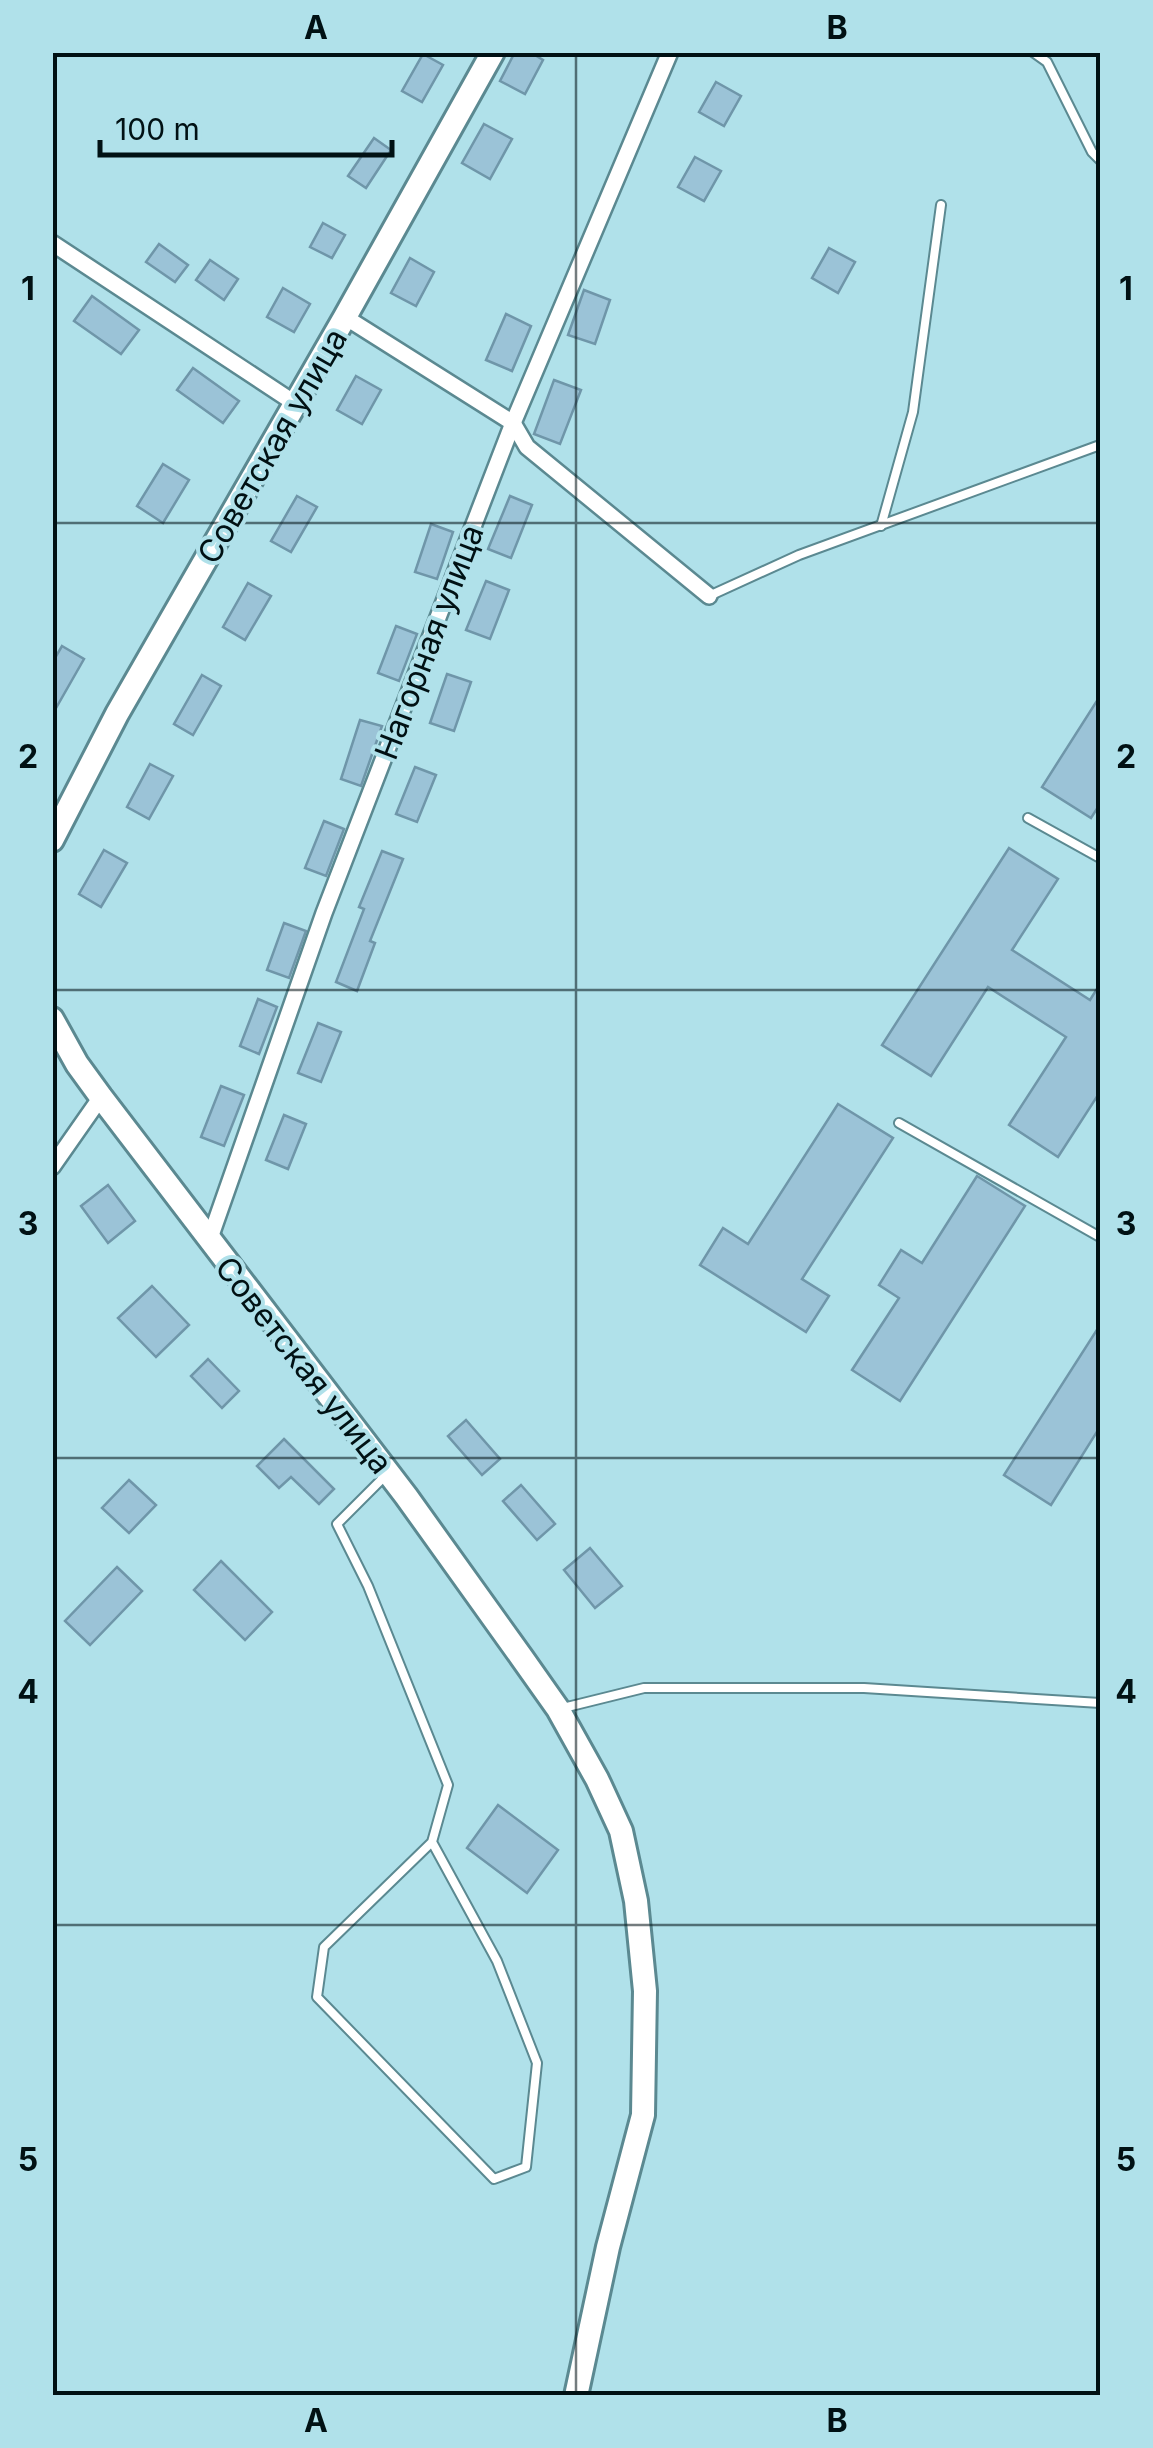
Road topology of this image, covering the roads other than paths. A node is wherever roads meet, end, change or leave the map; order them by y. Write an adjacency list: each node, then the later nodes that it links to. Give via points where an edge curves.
1 (493, 52): 7 (street, Советская улица)
2 (670, 52): 9 (street, Нагорная улица)
3 (1033, 52): 4 (lane, via 1047,62)
4 (1100, 160)
5 (941, 205): 11 (lane, via 913,412)
6 (52, 243): 8 (street)
7 (346, 317): 8 (street, Советская улица); 9 (street)
8 (296, 404): 14 (street, Советская улица)
9 (513, 423): 12 (street, via 528,448); 21 (street, Нагорная улица, via 324,913)
10 (1100, 446): 11 (lane)
11 (880, 526): 12 (lane)
12 (708, 596)
13 (1028, 818): 15 (lane)
14 (52, 840)
15 (1100, 858)
16 (52, 1019): 17 (street, Советская улица)
17 (101, 1097): 19 (street); 21 (street, Советская улица)
18 (899, 1122): 20 (lane)
19 (52, 1166)
20 (1100, 1237)
21 (208, 1241): 22 (street, Советская улица)
22 (388, 1472): 24 (street, Советская улица); 25 (lane, via 337,1524 448,1785)
23 (1100, 1703): 24 (lane, via 864,1688 644,1688)
24 (558, 1709): 26 (street, Советская улица, via 620,1831 636,1901 645,1991 644,2115)
25 (432, 1842): 25 (lane, via 324,1947 317,1997 494,2179 526,2166 538,2063 497,1961)
26 (576, 2396)

